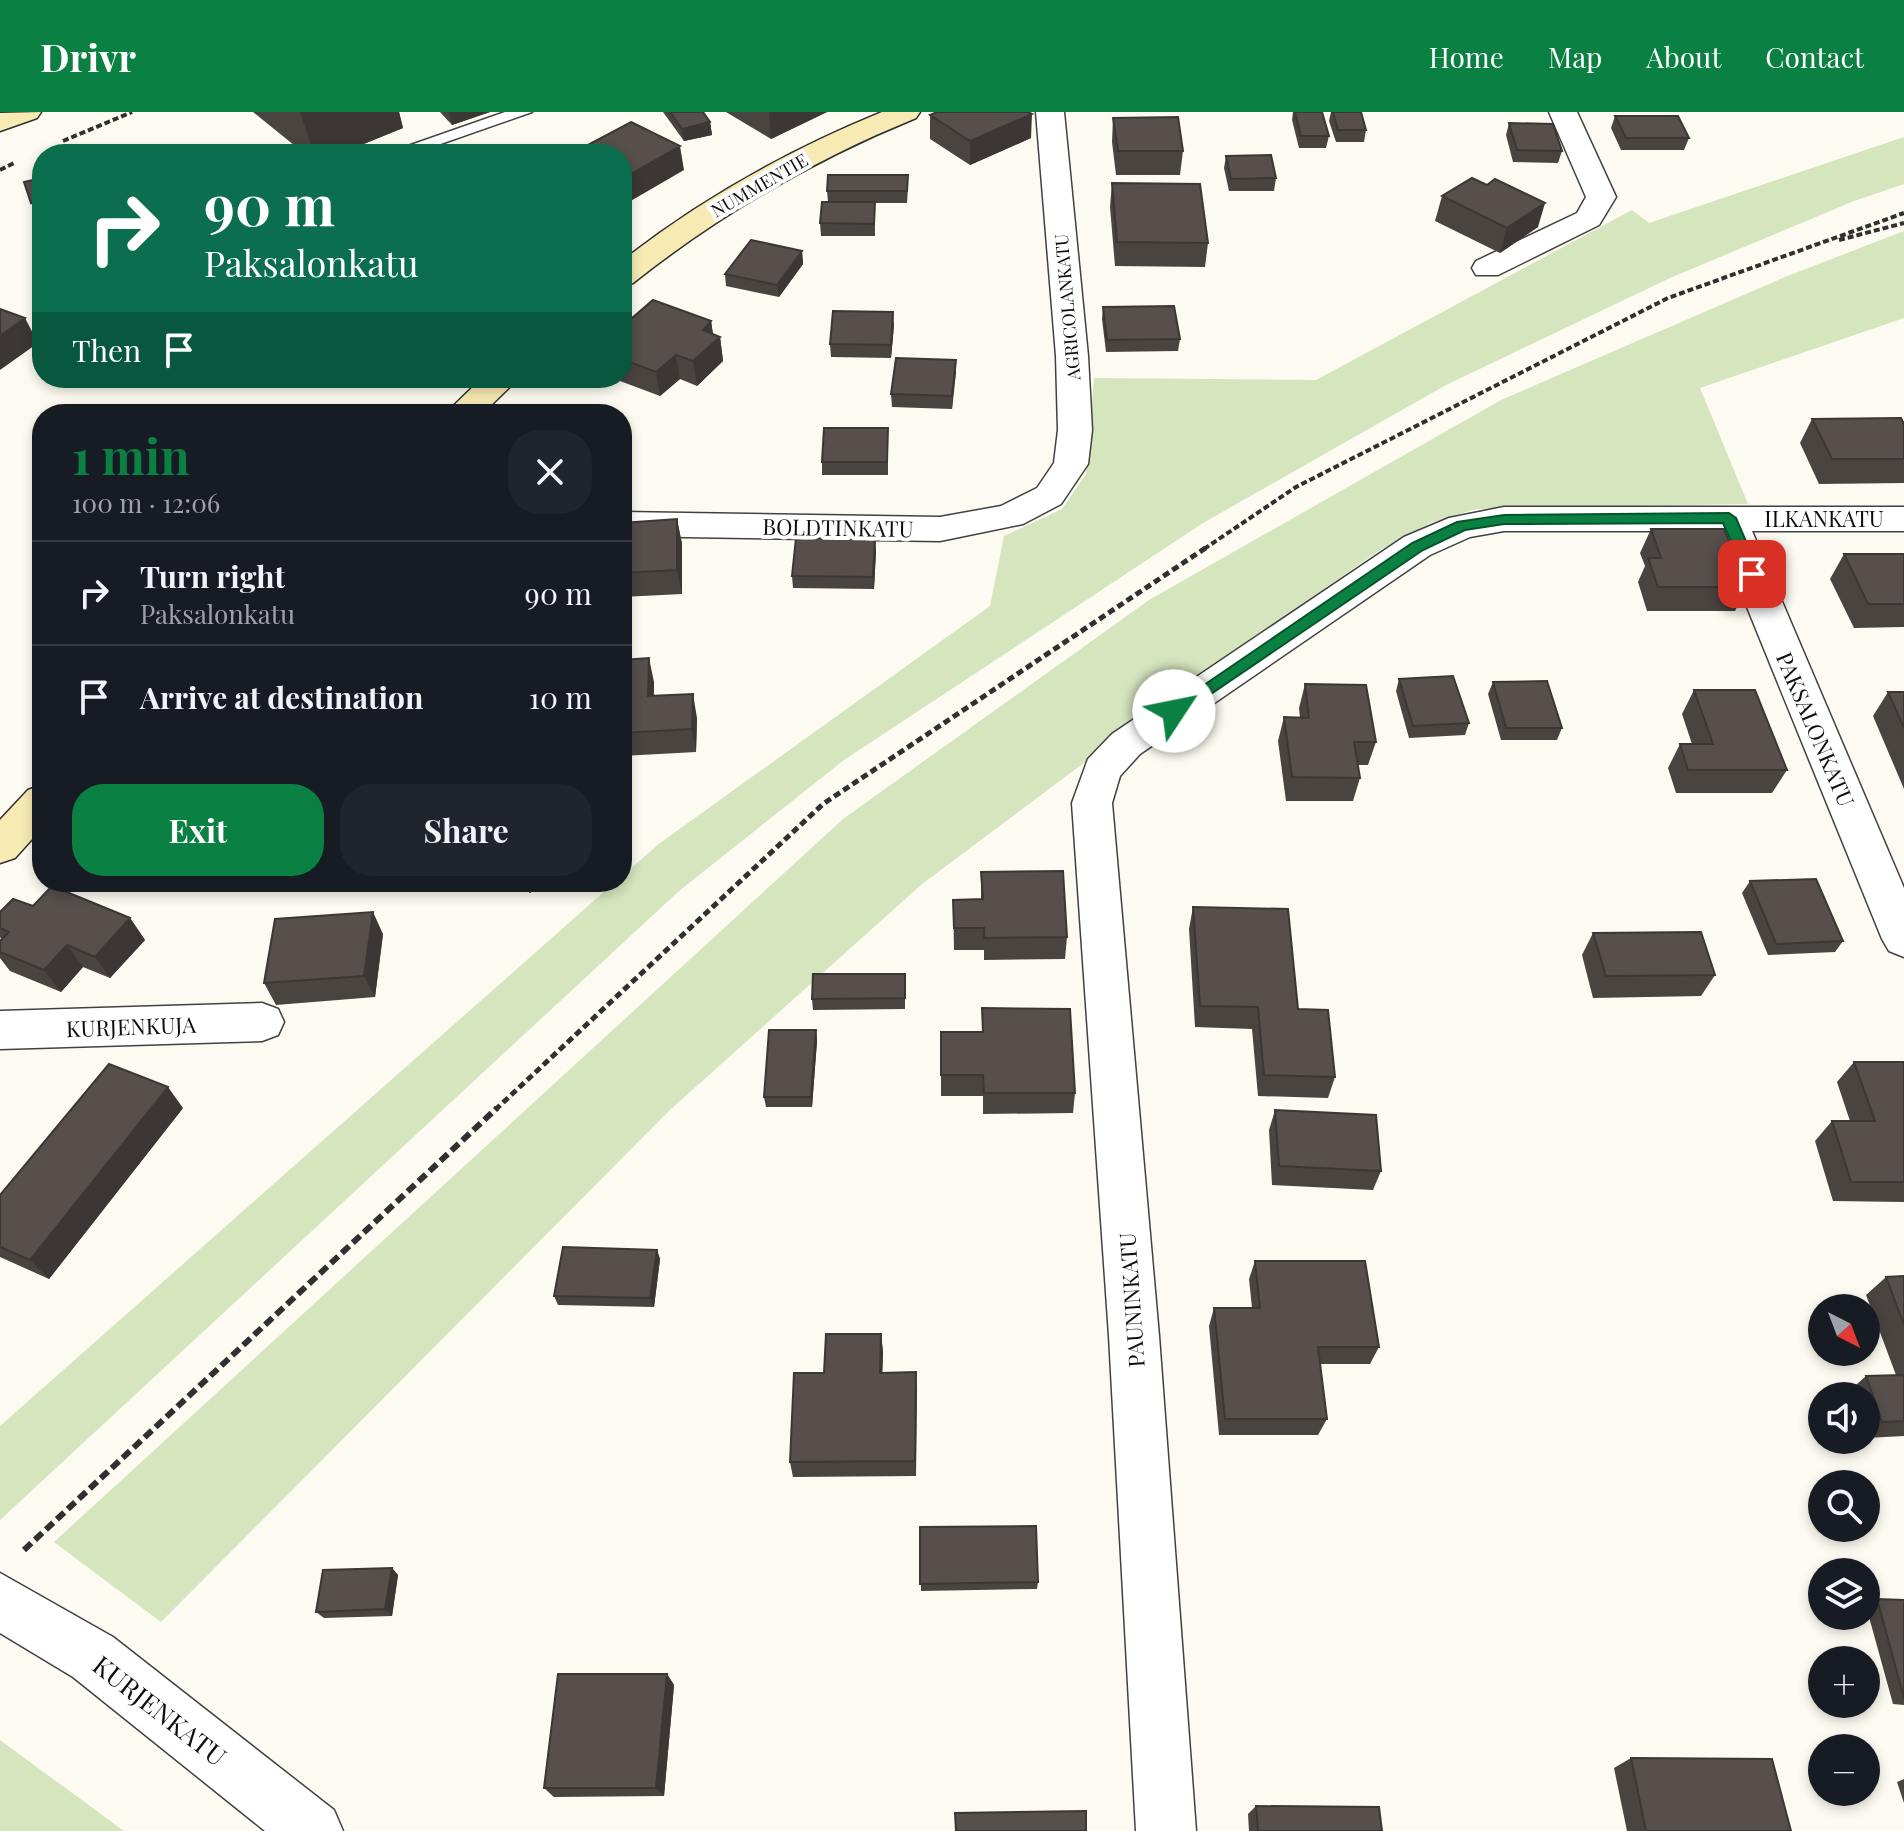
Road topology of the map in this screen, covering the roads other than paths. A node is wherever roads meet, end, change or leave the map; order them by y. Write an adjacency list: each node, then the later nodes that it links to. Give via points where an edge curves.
1 (27, 112): 6 (street)
2 (523, 112): 7 (lane)
3 (906, 112): 9 (street, NUMMENTIE, via 739,192)
4 (1050, 112): 12 (street, AGRICOLANKATU, via 1075,430 1071,464)
5 (1563, 112): 8 (street, via 1601,197 1598,208 1588,219)
6 (0, 123)
7 (425, 144)
8 (1487, 268)
9 (632, 269)
10 (491, 388): 11 (street)
11 (473, 404)
12 (1049, 496): 15 (street, BOLDTINKATU, via 1010,516 940,529)
13 (1729, 518): 14 (street, ILKANKATU); 16 (street, ILKANKATU, via 1504,519 1462,526 1417,546 1138,735); 19 (street, PAKSALONKATU)
14 (1904, 519)
15 (632, 524)
16 (1102, 770): 24 (street, PAUNINKATU, via 1092,803)
17 (32, 812): 18 (street)
18 (0, 847)
19 (1904, 939)
20 (262, 1022): 21 (street, KURJENKUJA)
21 (0, 1030)
22 (0, 1601): 23 (street, KURJENKATU, via 93,1657)
23 (313, 1831)
24 (1166, 1831)

